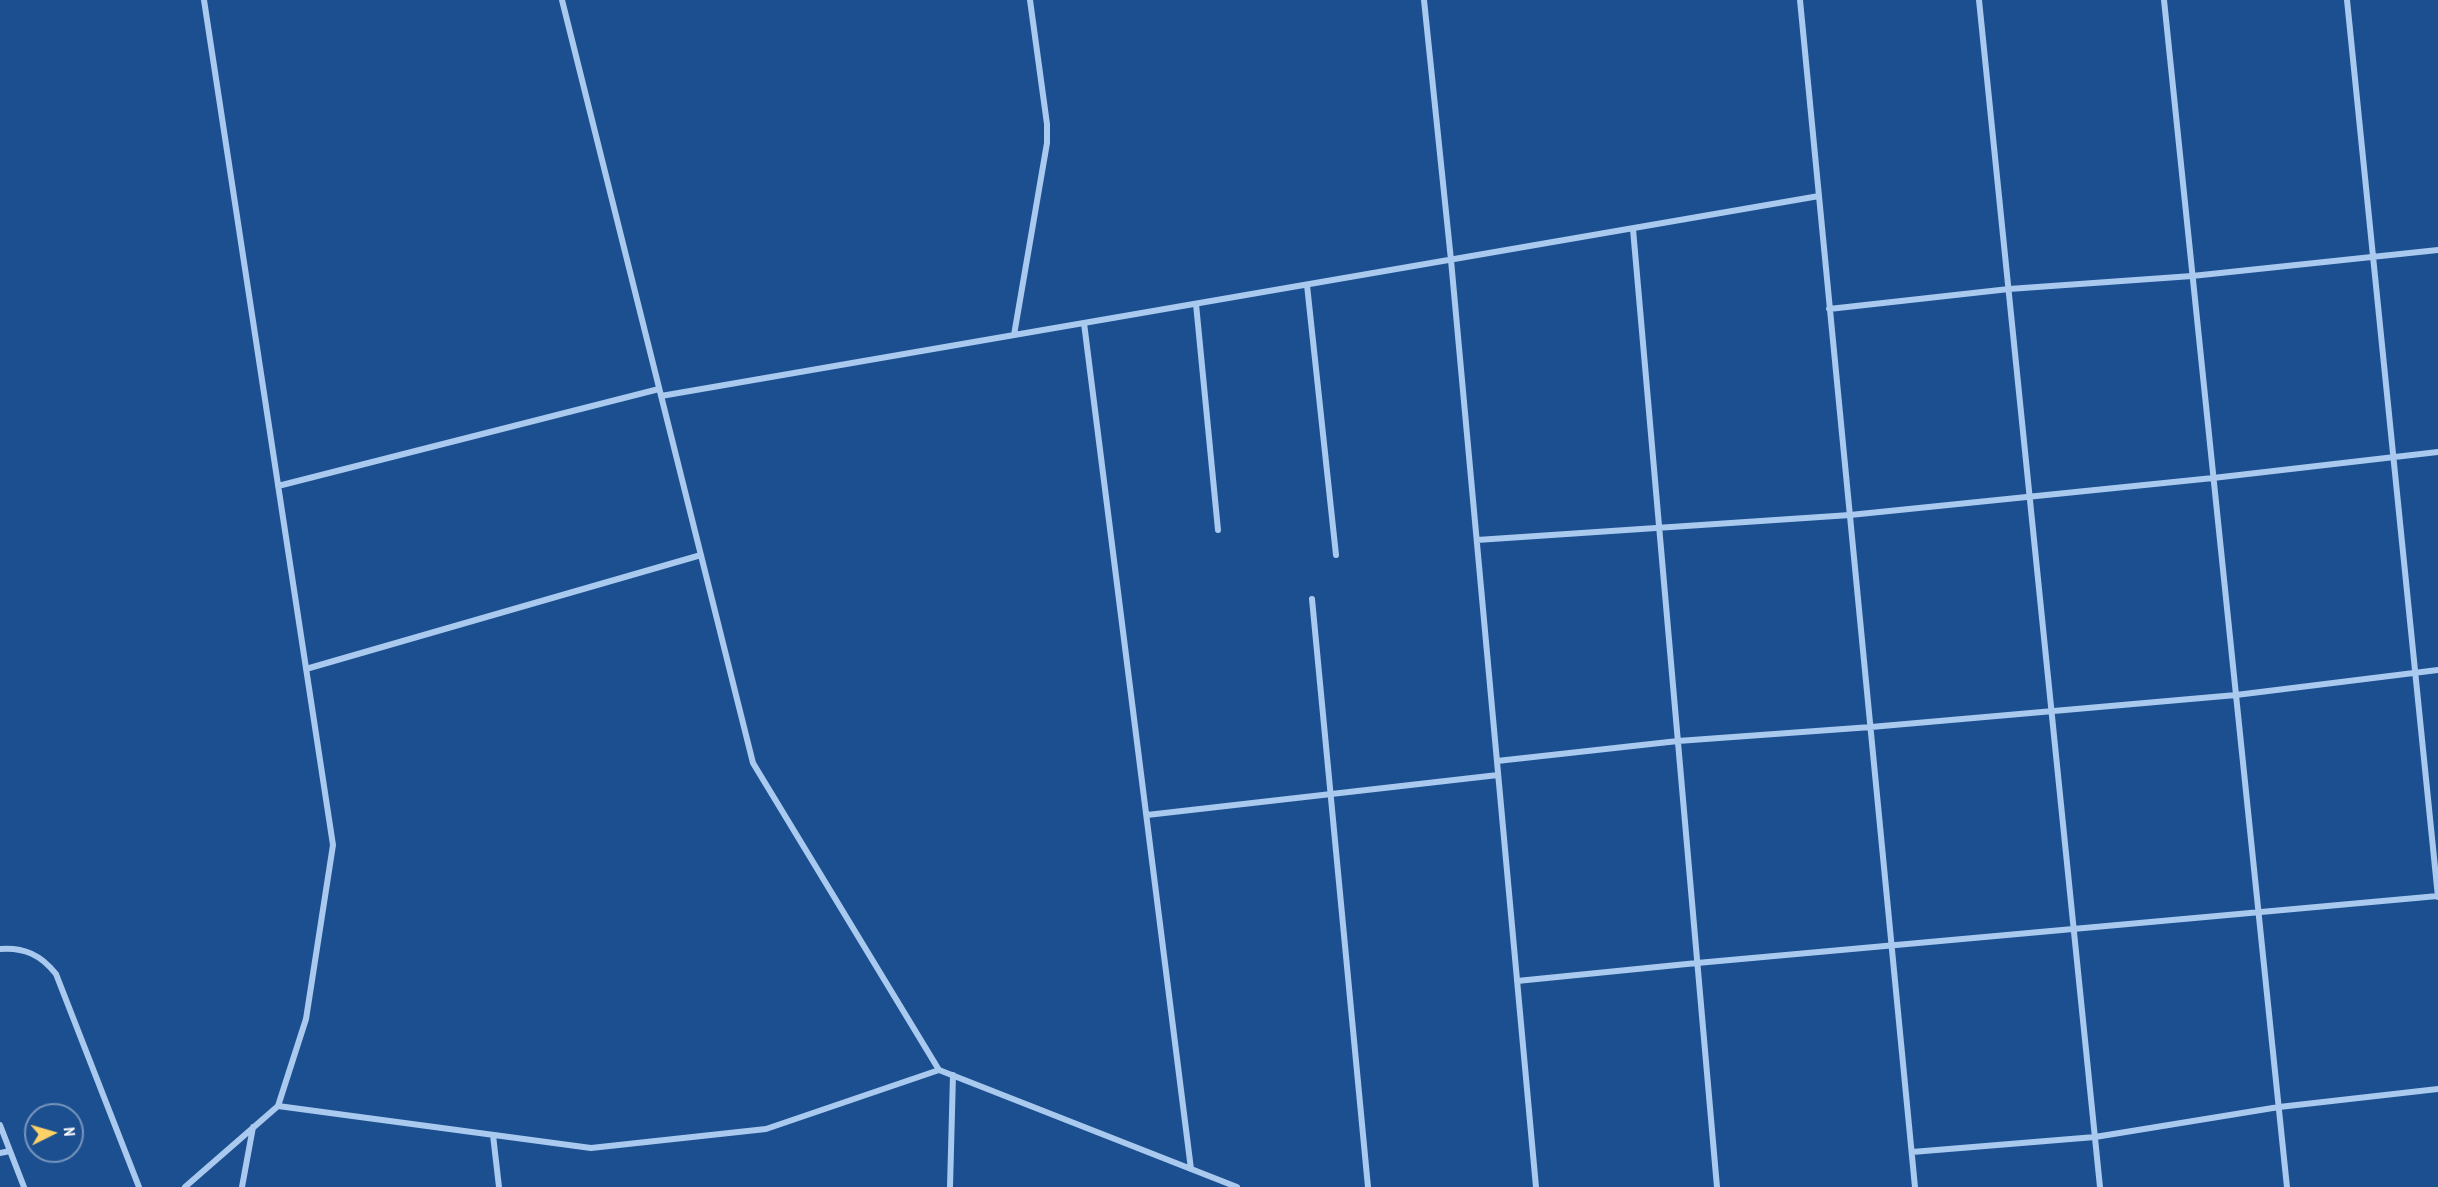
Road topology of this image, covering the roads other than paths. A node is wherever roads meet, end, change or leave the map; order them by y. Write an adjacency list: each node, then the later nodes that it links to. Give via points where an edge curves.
1 (204, 0): 26 (street)
2 (562, 0): 21 (street)
3 (1030, 0): 20 (street, via 1047,142)
4 (1424, 0): 13 (street)
5 (1800, 0): 9 (street)
6 (1979, 0): 16 (street)
7 (2164, 0): 14 (street)
8 (2347, 0): 12 (street)
9 (1819, 196): 10 (street); 18 (street)
10 (1633, 229): 13 (street); 29 (street)
11 (2438, 250): 12 (street)
12 (2374, 258): 14 (street); 24 (street)
13 (1451, 260): 15 (street); 31 (street)
14 (2192, 276): 16 (street); 25 (street)
15 (1307, 285): 17 (street); 33 (street)
16 (2008, 290): 18 (street); 27 (street)
17 (1196, 304): 19 (street); 30 (street)
18 (1829, 309): 28 (street)
19 (1084, 323): 20 (street); 45 (street)
20 (1014, 335): 22 (street)
21 (659, 388): 22 (street); 26 (street)
22 (661, 396): 32 (street)
23 (2438, 452): 24 (street)
24 (2394, 457): 25 (street); 37 (street)
25 (2213, 478): 27 (street); 38 (street)
26 (278, 486): 35 (street)
27 (2029, 497): 28 (street); 39 (street)
28 (1850, 515): 29 (street); 40 (street)
29 (1659, 529): 31 (street); 41 (street)
30 (1218, 530)
31 (1477, 540): 42 (street)
32 (700, 555): 35 (street); 53 (street, via 753,763)
33 (1335, 555)
34 (1312, 599): 44 (street)
35 (306, 669): 56 (street, via 333,845 306,1019)
36 (2438, 670): 37 (street)
37 (2415, 672): 38 (street); 46 (street)
38 (2236, 695): 39 (street); 47 (street)
39 (2051, 712): 40 (street); 48 (street)
40 (1870, 727): 41 (street); 49 (street)
41 (1678, 741): 42 (street); 51 (street)
42 (1497, 761): 43 (street)
43 (1498, 775): 44 (street); 52 (street)
44 (1330, 794): 45 (street); 75 (street)
45 (1147, 815): 65 (street)
46 (2438, 896): 47 (street)
47 (2258, 912): 48 (street); 57 (street)
48 (2073, 928): 49 (street); 61 (street)
49 (1892, 946): 51 (street); 63 (street)
50 (0, 949): 68 (street, via 29,952 45,961 56,974)
51 (1697, 963): 52 (street); 77 (street)
52 (1517, 981): 76 (street)
53 (939, 1070): 54 (street); 60 (street, via 766,1129 591,1148)
54 (953, 1076): 65 (street); 72 (street)
55 (2438, 1089): 57 (street)
56 (278, 1106): 59 (street); 60 (street)
57 (2279, 1107): 61 (street); 80 (street)
58 (0, 1125): 62 (street)
59 (254, 1127): 69 (street); 70 (street)
60 (493, 1135): 71 (street)
61 (2095, 1137): 63 (street); 79 (street)
62 (10, 1151): 64 (street); 67 (street)
63 (1912, 1152): 78 (street)
64 (0, 1153)
65 (1191, 1169): 66 (street)
66 (1215, 1178): 73 (street); 74 (street)
67 (24, 1187)
68 (139, 1187)
69 (185, 1187)
70 (242, 1187)
71 (499, 1187)
72 (950, 1187)
73 (1212, 1187)
74 (1237, 1187)
75 (1368, 1187)
76 (1536, 1187)
77 (1717, 1187)
78 (1915, 1187)
79 (2100, 1187)
80 (2287, 1187)

